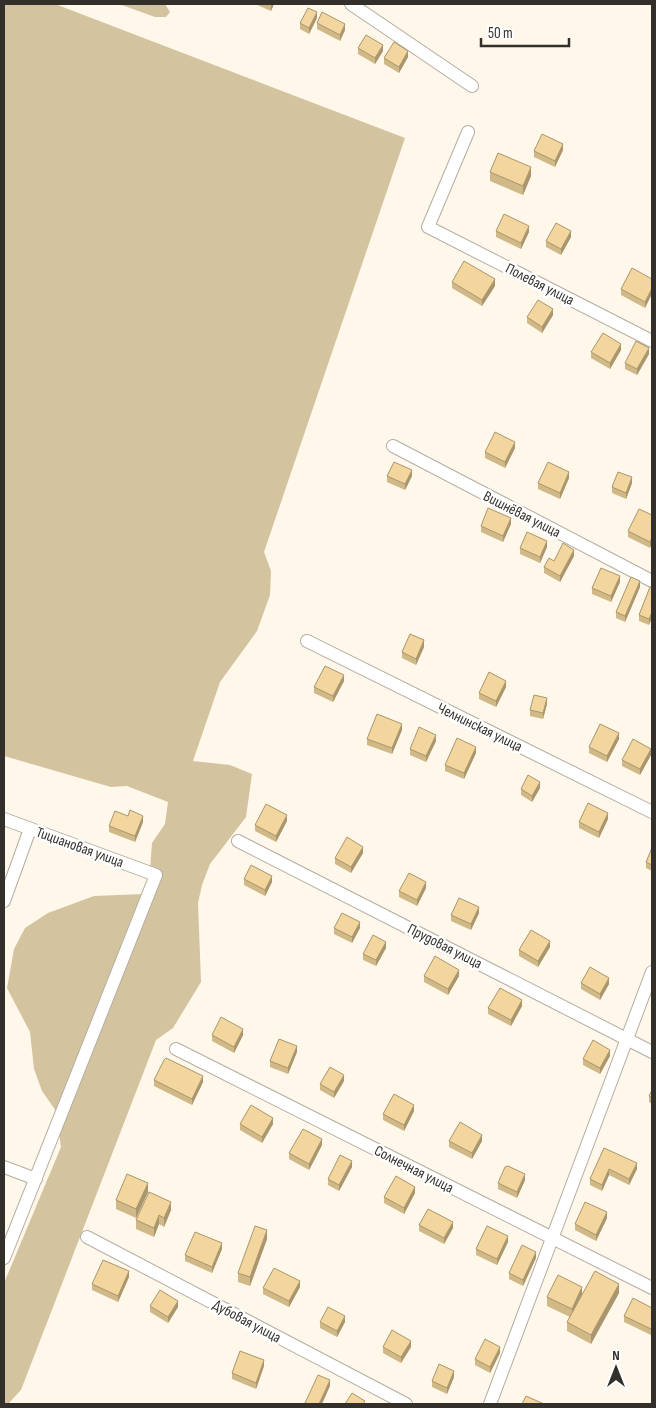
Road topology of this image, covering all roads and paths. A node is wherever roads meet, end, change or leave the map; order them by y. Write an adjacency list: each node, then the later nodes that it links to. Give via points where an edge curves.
1 (351, 4): 2 (street)
2 (472, 86)
3 (468, 132): 4 (street, Полевая улица, via 428,227)
4 (652, 342)
5 (392, 446): 6 (street, Вишнёвая улица)
6 (652, 581)
7 (307, 641): 8 (street, Челнинская улица)
8 (652, 812)
9 (4, 819): 10 (street, Тициановая улица)
10 (30, 829): 12 (street); 18 (street, Тициановая улица, via 156,875)
11 (238, 841): 14 (street, Прудовая улица)
12 (4, 901)
13 (652, 972): 14 (street)
14 (626, 1039): 16 (street, Прудовая улица); 20 (street)
15 (176, 1049): 20 (street, Солнечная улица)
16 (652, 1052)
17 (4, 1167): 18 (street)
18 (36, 1179): 21 (street)
19 (87, 1237): 23 (street, Дубовая улица)
20 (551, 1238): 22 (street, Солнечная улица); 24 (street)
21 (4, 1258)
22 (652, 1288)
23 (406, 1404)
24 (490, 1404)

